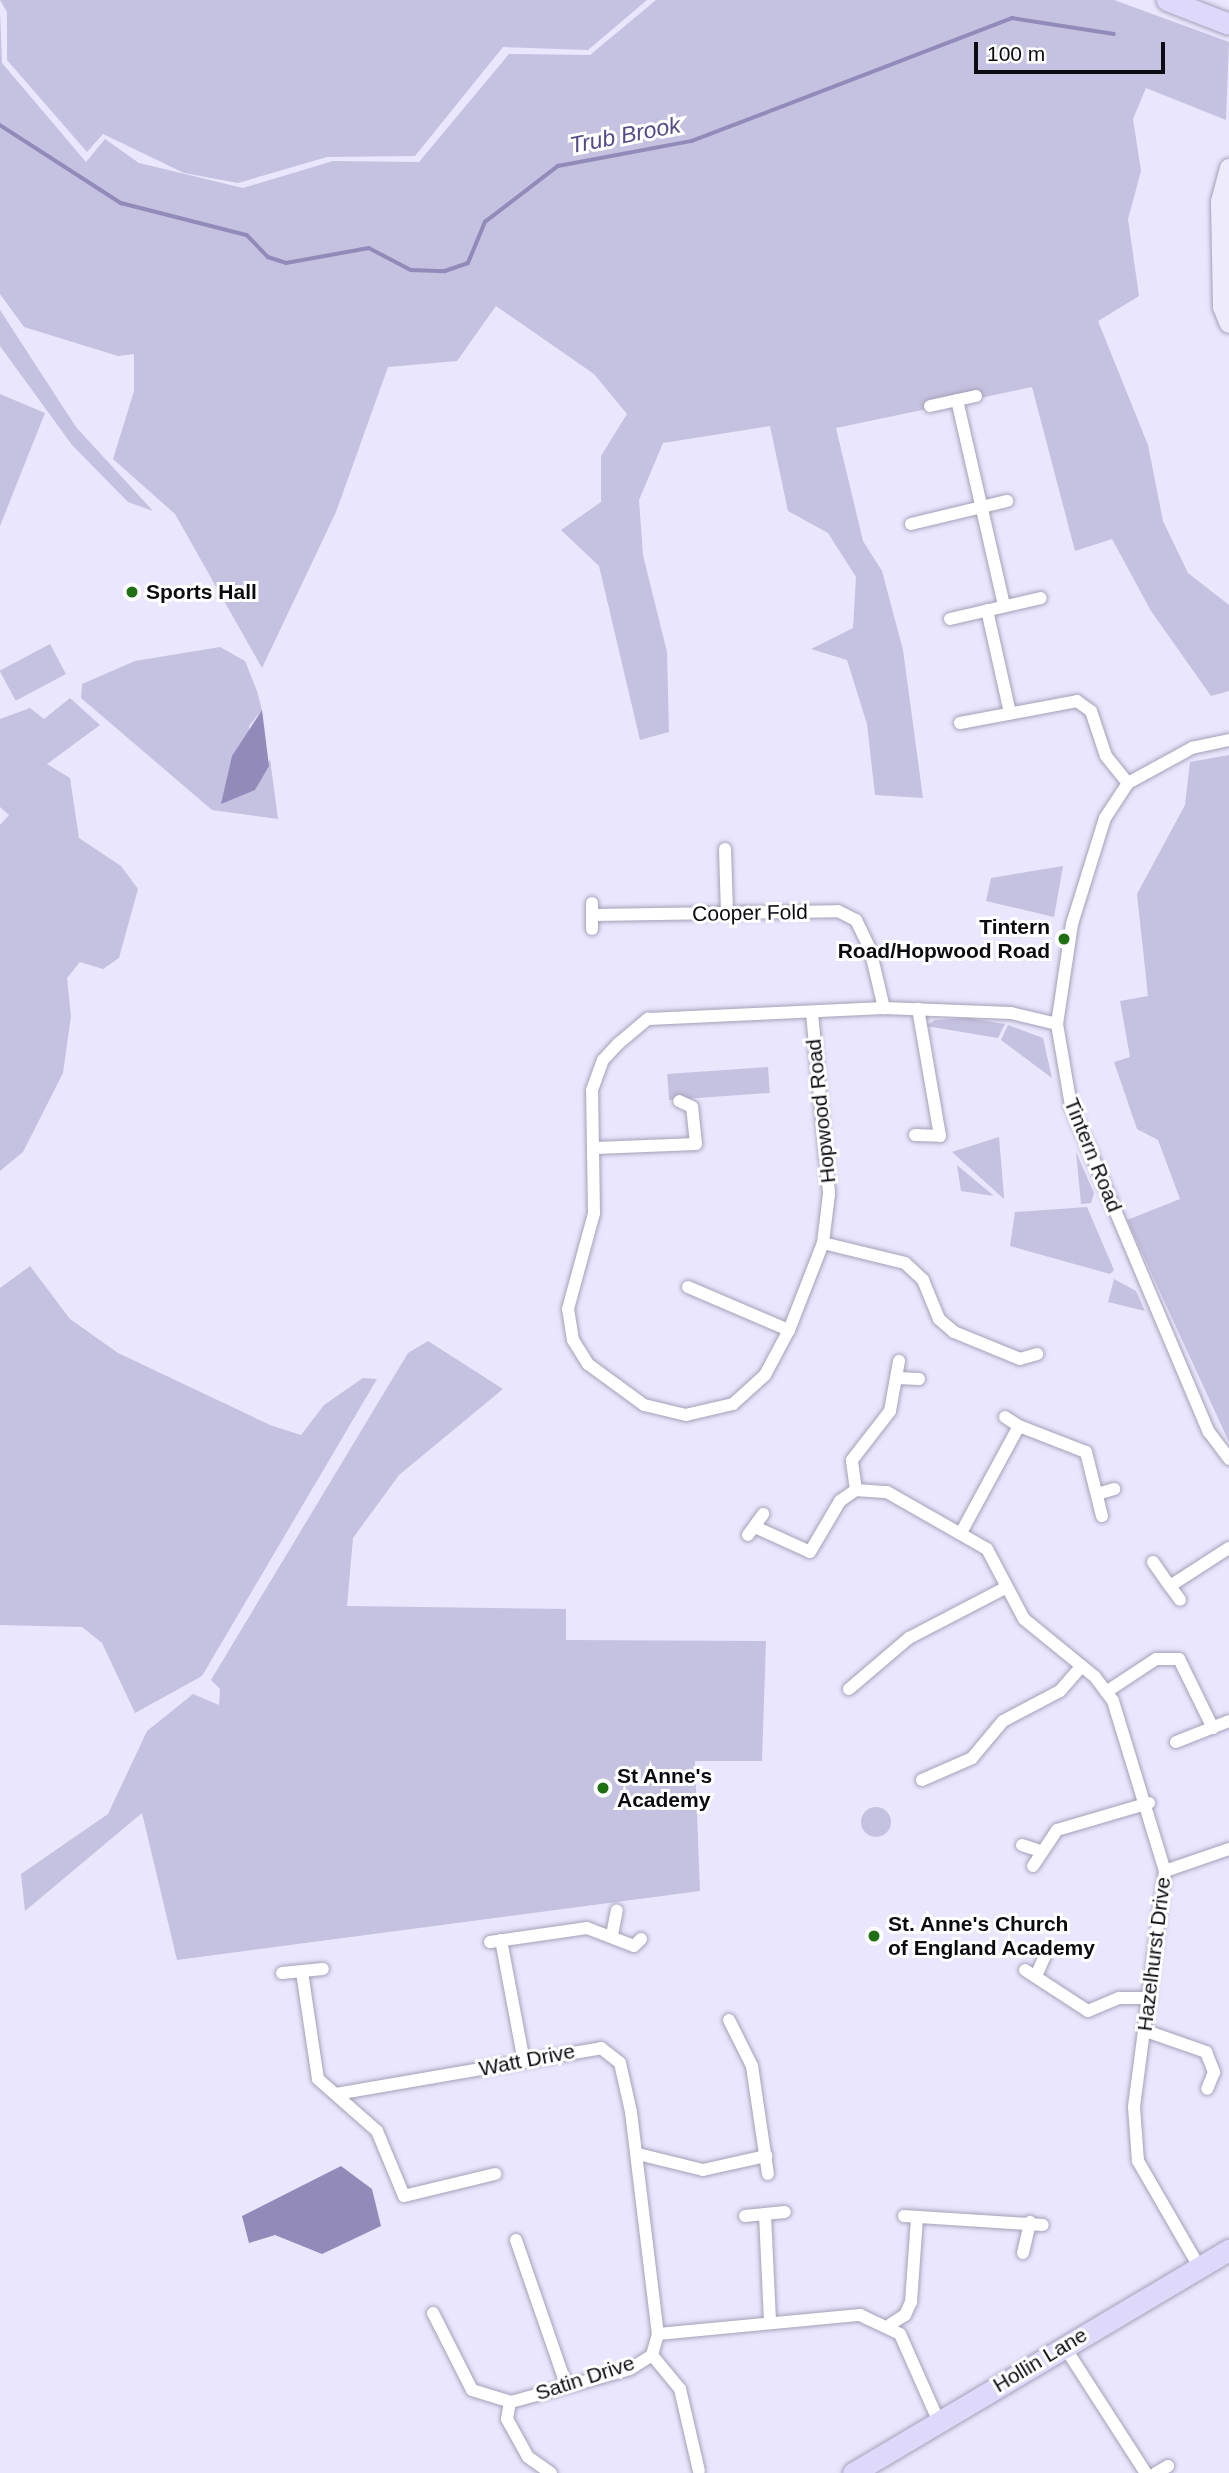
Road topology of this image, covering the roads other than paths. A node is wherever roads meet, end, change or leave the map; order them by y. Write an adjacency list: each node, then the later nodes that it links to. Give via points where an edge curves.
1 (1167, 0): 2 (main road)
2 (1229, 24)
3 (1229, 168): 4 (street, via 1220,202 1222,307)
4 (1229, 324)
5 (976, 396): 6 (street)
6 (957, 400): 7 (street); 9 (street)
7 (930, 406)
8 (1007, 500): 9 (street)
9 (982, 506): 10 (street); 12 (street)
10 (911, 524)
11 (1041, 598): 12 (street)
12 (1004, 606): 13 (street)
13 (987, 610): 14 (street); 15 (street)
14 (950, 618)
15 (1010, 713): 16 (street); 18 (street, via 1066,700 1086,705 1106,756)
16 (960, 723)
17 (1229, 740): 18 (street, via 1192,748)
18 (1128, 783): 25 (street, Tintern Road, via 1090,858)
19 (725, 849): 20 (street)
20 (727, 913): 21 (street, Cooper Fold, via 592,909); 22 (street, Cooper Fold, via 838,911 856,920)
21 (592, 929)
22 (884, 1008): 23 (street, Hopwood Road); 24 (street, Hopwood Road)
23 (918, 1009): 25 (street, Hopwood Road, via 1011,1013); 27 (street, via 940,1136)
24 (812, 1013): 28 (street, Hopwood Road, via 648,1019 603,1060 592,1090); 29 (street, Hopwood Road, via 830,1194)
25 (1057, 1024): 38 (street, Tintern Road, via 1071,1106 1209,1432)
26 (679, 1101): 28 (street, via 692,1107 696,1144)
27 (915, 1135)
28 (596, 1148): 31 (street, Hopwood Road, via 594,1213 568,1309 573,1340 612,1387 684,1420 733,1404 750,1392)
29 (823, 1243): 31 (street, Hopwood Road); 32 (street, via 905,1264 923,1280 939,1320 954,1332 1020,1359)
30 (688, 1287): 31 (street)
31 (789, 1330)
32 (1037, 1354)
33 (900, 1361): 34 (street)
34 (898, 1378): 35 (street); 40 (street, via 890,1410 852,1460)
35 (919, 1379)
36 (1005, 1417): 37 (street)
37 (1019, 1426): 41 (street, via 1086,1452); 44 (street)
38 (1229, 1459)
39 (1114, 1489): 41 (street)
40 (856, 1490): 42 (street, via 840,1501 810,1552 751,1531); 44 (street, Hazelhurst Drive, via 887,1493)
41 (1097, 1494): 43 (street)
42 (763, 1514)
43 (1102, 1516)
44 (962, 1531): 48 (street, Hazelhurst Drive, via 987,1549)
45 (1229, 1548): 47 (street)
46 (1153, 1562): 47 (street)
47 (1170, 1586): 49 (street)
48 (1005, 1587): 50 (street, Hazelhurst Drive, via 1024,1619); 51 (street, via 909,1638 873,1677)
49 (1180, 1600)
50 (1082, 1666): 52 (street, Hazelhurst Drive); 56 (street, via 1060,1691 1003,1721 972,1758 943,1778)
51 (849, 1689)
52 (1106, 1692): 54 (street, via 1156,1660 1179,1659); 57 (street, Hazelhurst Drive)
53 (1229, 1721): 54 (street)
54 (1213, 1728): 55 (street)
55 (1176, 1742)
56 (922, 1780)
57 (1149, 1803): 60 (street, via 1057,1830); 62 (street, Hazelhurst Drive)
58 (1022, 1845): 60 (street)
59 (1229, 1849): 62 (street)
60 (1041, 1851): 61 (street)
61 (1033, 1866)
62 (1165, 1871): 70 (street, Hazelhurst Drive)
63 (617, 1910): 64 (street)
64 (612, 1935): 65 (street, via 634,1945); 73 (street, via 587,1928 496,1941)
65 (641, 1939)
66 (1045, 1956): 70 (street, via 1030,1973 1088,2011 1119,1998)
67 (323, 1969): 68 (street)
68 (302, 1972): 69 (street); 75 (street, via 318,2079)
69 (282, 1973)
70 (1150, 1998): 72 (street, Hazelhurst Drive)
71 (729, 2020): 77 (street, via 752,2066)
72 (1146, 2031): 74 (street, via 1206,2052 1214,2072); 88 (street, Hazelhurst Drive, via 1134,2107 1138,2161)
73 (524, 2062): 75 (street, Watt Drive); 76 (street, Watt Drive, via 601,2048 620,2063)
74 (1207, 2090)
75 (336, 2094): 79 (street, via 377,2131 404,2196)
76 (638, 2154): 77 (street, via 703,2170); 92 (street, Watt Drive)
77 (766, 2155): 78 (street)
78 (768, 2174)
79 (495, 2175)
80 (785, 2212): 82 (street)
81 (745, 2216): 82 (street)
82 (765, 2216): 90 (street)
83 (1030, 2222): 84 (street); 87 (street); 91 (street, via 910,2217 911,2302 905,2315)
84 (1043, 2225)
85 (516, 2240): 95 (street)
86 (1229, 2250): 88 (main road, Hollin Lane)
87 (1023, 2253)
88 (1198, 2265): 93 (main road, Hollin Lane)
89 (433, 2313): 96 (street, Satin Drive, via 442,2347 472,2390)
90 (770, 2323): 91 (street, via 848,2314); 92 (street)
91 (891, 2325): 97 (street)
92 (658, 2334): 94 (street, Satin Drive)
93 (1064, 2346): 97 (main road, Hollin Lane); 101 (street)
94 (652, 2355): 95 (street, Satin Drive, via 630,2369); 98 (street, via 680,2389)
95 (566, 2384): 96 (street, Satin Drive)
96 (510, 2402): 99 (street, Satin Drive, via 507,2419 527,2457)
97 (939, 2422): 100 (main road, Hollin Lane)
98 (699, 2471)
99 (551, 2473)
100 (853, 2473)
101 (1146, 2473)

